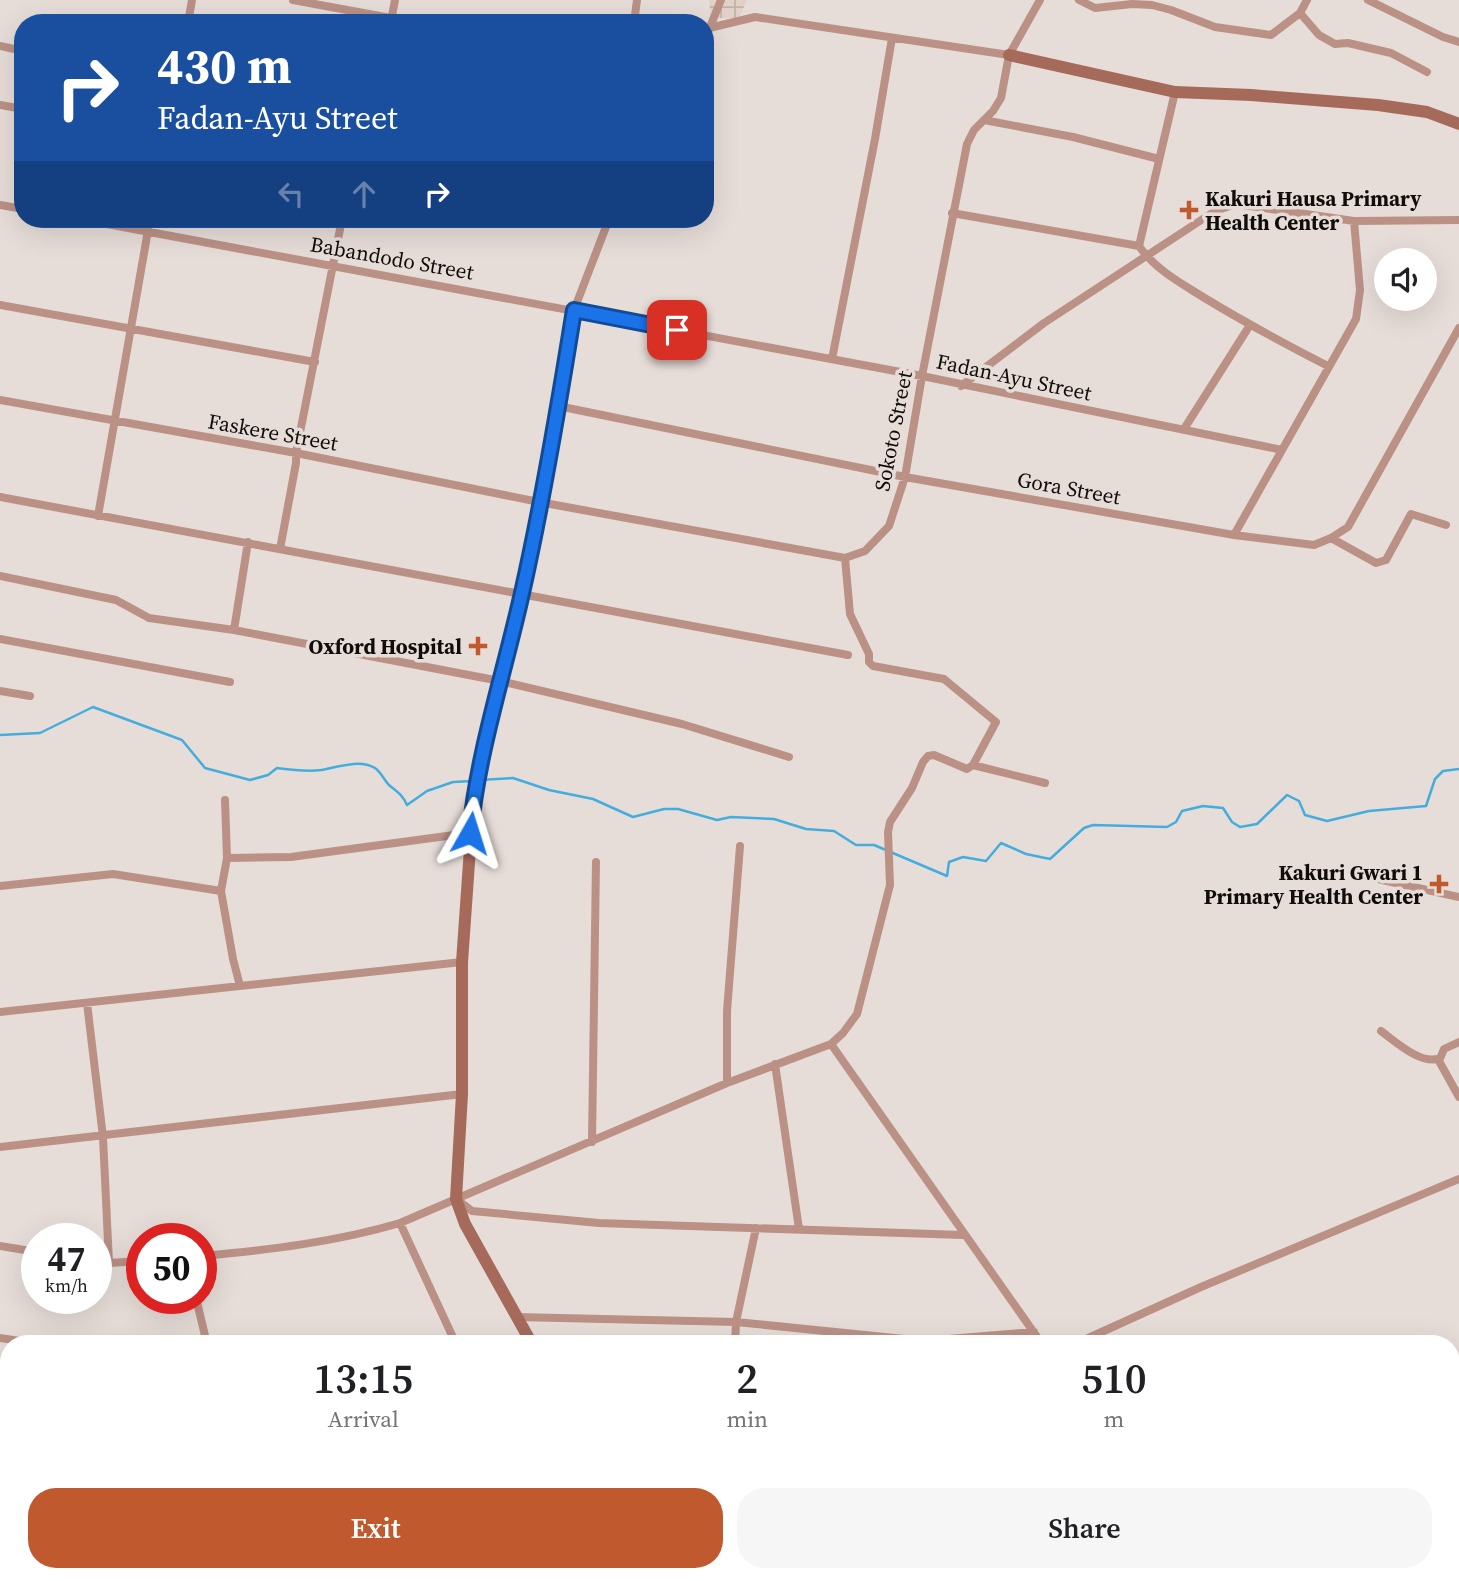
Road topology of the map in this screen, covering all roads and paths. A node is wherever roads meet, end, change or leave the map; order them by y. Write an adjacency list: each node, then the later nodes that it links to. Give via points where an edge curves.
1 (293, 0): 7 (street)
2 (1040, 0): 11 (street, Sokoto Street)
3 (1079, 0): 6 (street, via 1095,8 1152,5 1215,27 1271,35)
4 (1307, 0): 6 (street)
5 (1368, 0): 10 (street)
6 (1300, 13): 12 (street, via 1318,35 1335,44 1391,53)
7 (362, 14)
8 (714, 27): 9 (street, via 755,17)
9 (892, 38): 11 (street); 33 (street)
10 (1459, 43)
11 (1009, 55): 13 (main road); 14 (street, Sokoto Street, via 1001,98)
12 (1427, 72)
13 (1175, 92): 15 (main road, via 1378,105 1427,112); 16 (street)
14 (984, 120): 16 (street); 17 (street, Sokoto Street, via 967,144)
15 (1459, 124)
16 (1159, 159): 25 (street)
17 (952, 213): 25 (street); 36 (street, Sokoto Street)
18 (1459, 220): 19 (street)
19 (1354, 221): 26 (street, via 1236,204 1215,211); 35 (street, via 1360,290 1356,319)
20 (130, 228): 24 (street, Babandodo Street)
21 (148, 228): 24 (street)
22 (340, 228): 27 (street)
23 (606, 228): 29 (street)
24 (147, 231): 27 (street, Babandodo Street); 32 (street)
25 (1139, 246): 26 (street)
26 (1147, 257): 30 (street); 37 (street, via 1044,323)
27 (332, 265): 29 (street, Babandodo Street); 34 (street)
28 (0, 305): 32 (street)
29 (574, 310): 33 (street, Fadan-Ayu Street); 39 (street)
30 (1250, 325): 35 (street); 41 (street)
31 (1459, 328): 50 (street, via 1348,527)
32 (129, 329): 34 (street); 40 (street)
33 (831, 359): 36 (street, Fadan-Ayu Street)
34 (315, 362): 43 (street)
35 (1328, 366): 42 (street)
36 (922, 376): 37 (street, Fadan-Ayu Street); 44 (street, Sokoto Street)
37 (961, 386): 41 (street, Fadan-Ayu Street)
38 (0, 400): 40 (street, Faskere Street)
39 (558, 407): 44 (street, Gora Street); 46 (street)
40 (114, 421): 43 (street, Faskere Street); 47 (street)
41 (1184, 429): 42 (street, Fadan-Ayu Street)
42 (1282, 450): 49 (street)
43 (296, 453): 46 (street, Faskere Street); 52 (street)
44 (905, 477): 49 (street, Gora Street); 53 (street, Sokoto Street, via 889,526 865,551)
45 (0, 497): 47 (street)
46 (539, 502): 53 (street); 55 (street)
47 (98, 516): 51 (street)
48 (1446, 525): 50 (street, via 1412,514 1386,559 1376,563)
49 (1234, 536): 50 (street, Gora Street, via 1314,545)
50 (1331, 538)
51 (248, 542): 52 (street); 56 (street)
52 (280, 548): 55 (street)
53 (845, 558): 64 (street, via 850,614 869,662 944,679 996,722)
54 (0, 576): 56 (street, via 116,600 149,618)
55 (522, 594): 58 (street); 59 (street)
56 (234, 630): 59 (street)
57 (0, 639): 60 (street)
58 (848, 654)
59 (500, 681): 63 (street, via 682,724); 66 (street)
60 (230, 682)
61 (0, 691): 62 (street)
62 (30, 696)
63 (789, 757)
64 (973, 765): 65 (street); 82 (street, via 967,769 934,755 928,757 890,822 890,885 857,1014)
65 (1045, 783)
66 (474, 792): 68 (main road)
67 (225, 800): 70 (street)
68 (470, 833): 70 (street, via 291,857); 76 (main road)
69 (740, 846): 85 (street, via 727,1011)
70 (228, 858): 74 (street)
71 (596, 862): 89 (street)
72 (1369, 877): 75 (street)
73 (0, 886): 74 (street, via 113,874)
74 (221, 891): 77 (street)
75 (1459, 897)
76 (463, 962): 77 (street); 86 (main road)
77 (240, 986): 78 (street)
78 (87, 1003): 79 (street); 88 (street)
79 (0, 1012)
80 (1381, 1031): 83 (street, via 1429,1060)
81 (1459, 1042): 83 (street, via 1444,1049)
82 (831, 1044): 84 (street); 97 (street)
83 (1440, 1058): 87 (street)
84 (775, 1064): 85 (street); 96 (street)
85 (727, 1083): 89 (street)
86 (462, 1094): 88 (street); 92 (main road)
87 (1459, 1097)
88 (103, 1137): 90 (street); 93 (street)
89 (592, 1142): 92 (street)
90 (0, 1147)
91 (1459, 1179): 112 (street)
92 (456, 1199): 94 (street); 95 (street, via 472,1211 599,1223); 102 (main road)
93 (107, 1223)
94 (400, 1223): 100 (street, via 363,1234); 106 (street)
95 (756, 1228): 96 (street); 103 (street)
96 (799, 1229): 97 (street)
97 (963, 1235): 104 (street)
98 (0, 1246): 99 (street)
99 (21, 1249)
100 (217, 1255)
101 (200, 1314): 105 (street)
102 (516, 1317): 103 (street); 107 (main road)
103 (736, 1322): 108 (street); 109 (street)
104 (1034, 1332): 110 (street); 111 (street)
105 (205, 1335)
106 (452, 1335)
107 (527, 1335)
108 (735, 1335)
109 (865, 1335)
110 (997, 1335)
111 (1036, 1335)
112 (1095, 1335)

